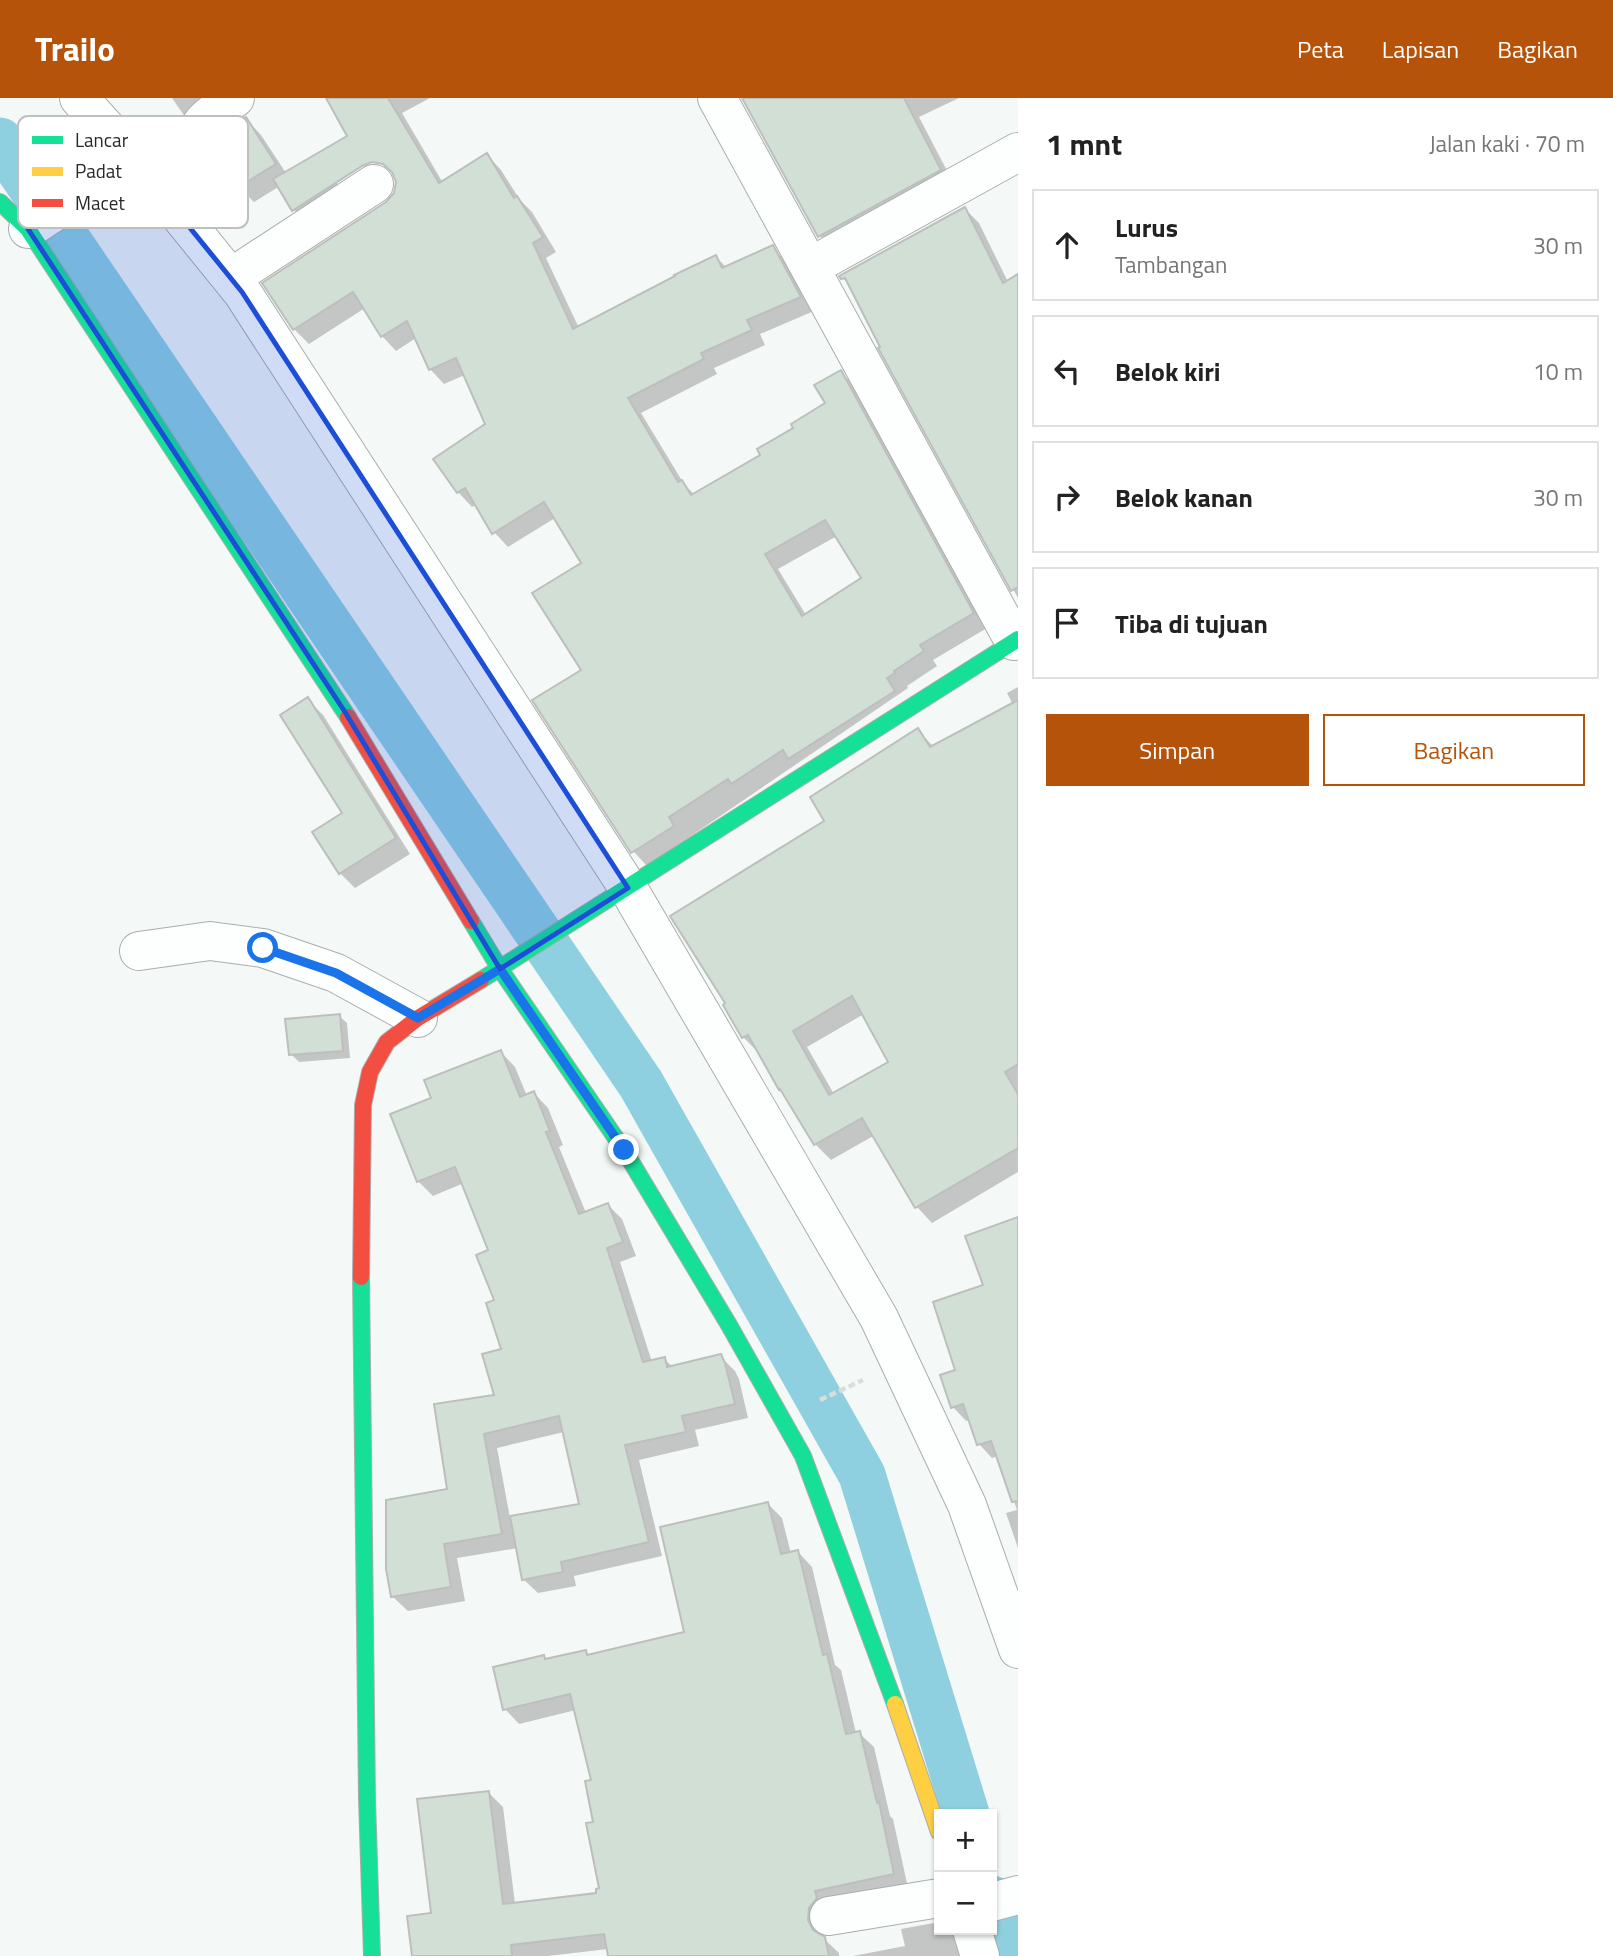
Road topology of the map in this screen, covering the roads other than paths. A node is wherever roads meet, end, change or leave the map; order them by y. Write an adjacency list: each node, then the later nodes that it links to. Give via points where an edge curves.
1 (79, 98): 4 (street)
2 (235, 98): 5 (street)
3 (717, 98): 12 (street)
4 (91, 116)
5 (212, 116)
6 (1018, 152): 12 (street)
7 (374, 184): 13 (street)
8 (0, 202): 9 (street)
9 (18, 214)
10 (38, 228): 17 (street, via 345,712)
11 (191, 228): 13 (street)
12 (810, 267): 14 (street)
13 (232, 277): 15 (street)
14 (1016, 640): 15 (street)
15 (613, 897): 17 (street); 19 (street, via 879,1318 967,1505)
16 (139, 951): 18 (street, via 210,940 263,948 336,973)
17 (500, 969): 18 (street); 20 (street, via 624,1150 803,1456)
18 (418, 1018): 26 (street, via 387,1042 378,1056 363,1105 361,1252)
19 (1018, 1648)
20 (934, 1817)
21 (1018, 1895): 23 (street)
22 (934, 1899): 24 (street)
23 (997, 1901)
24 (829, 1916)
25 (973, 1935): 27 (street)
26 (372, 1956)
27 (979, 1956)

